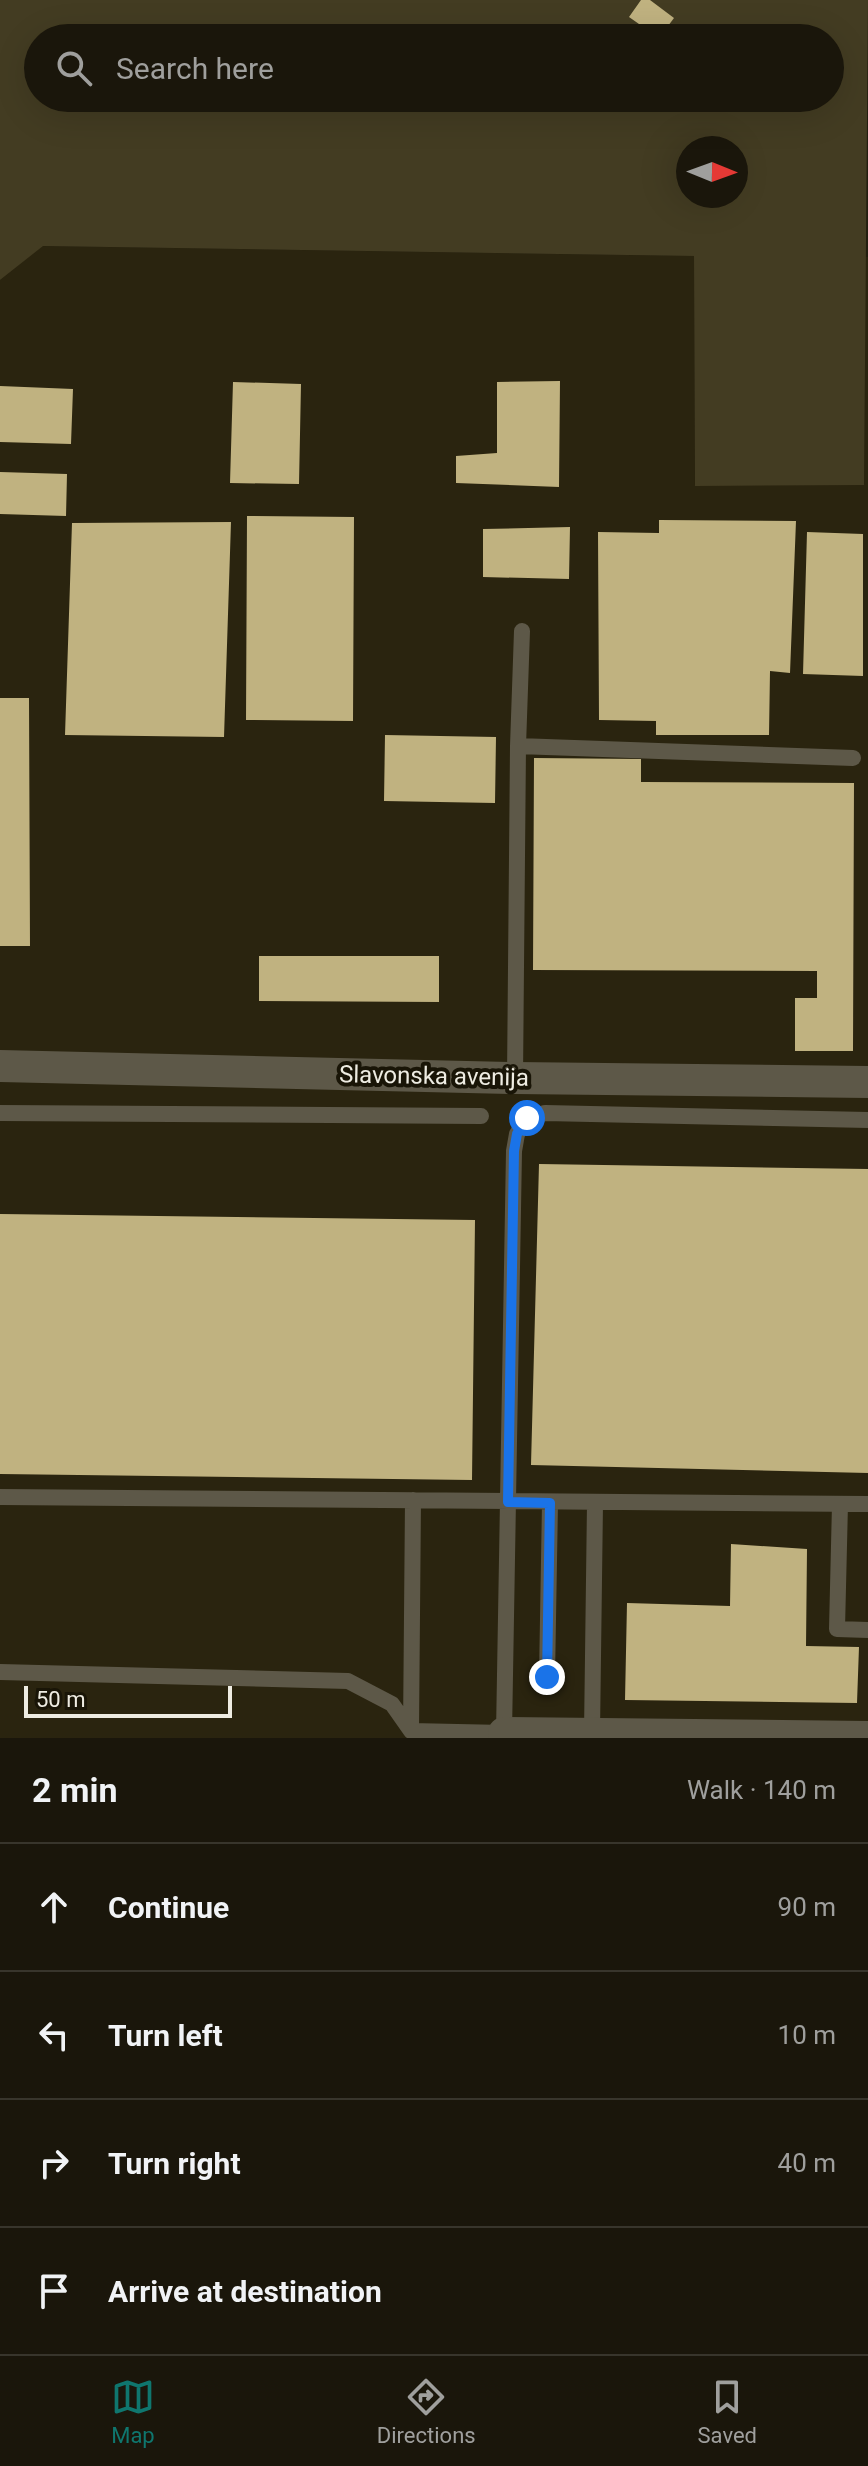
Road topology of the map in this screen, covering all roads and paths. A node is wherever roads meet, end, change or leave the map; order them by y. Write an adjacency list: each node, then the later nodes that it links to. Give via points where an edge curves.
1 (522, 631): 2 (lane)
2 (518, 746): 3 (lane); 5 (lane)
3 (853, 758)
4 (0, 1066): 5 (street, Slavonska avenija)
5 (515, 1078): 6 (street, Slavonska avenija)
6 (868, 1082)
7 (0, 1113): 8 (lane)
8 (481, 1116)
9 (868, 1120): 12 (lane, via 545,1113 527,1118 514,1151)
10 (0, 1497): 11 (lane)
11 (413, 1500): 12 (lane); 20 (lane)
12 (508, 1502): 13 (lane); 21 (lane)
13 (550, 1503): 14 (lane); 19 (lane)
14 (595, 1503): 15 (lane); 22 (lane)
15 (840, 1504): 16 (lane); 17 (lane, via 837,1629)
16 (868, 1504)
17 (868, 1630)
18 (0, 1672): 20 (lane, via 348,1681 392,1704)
19 (547, 1677)
20 (411, 1731): 21 (lane)
21 (504, 1733): 22 (street)
22 (592, 1733): 23 (street)
23 (774, 1737): 24 (street)
24 (868, 1737)

